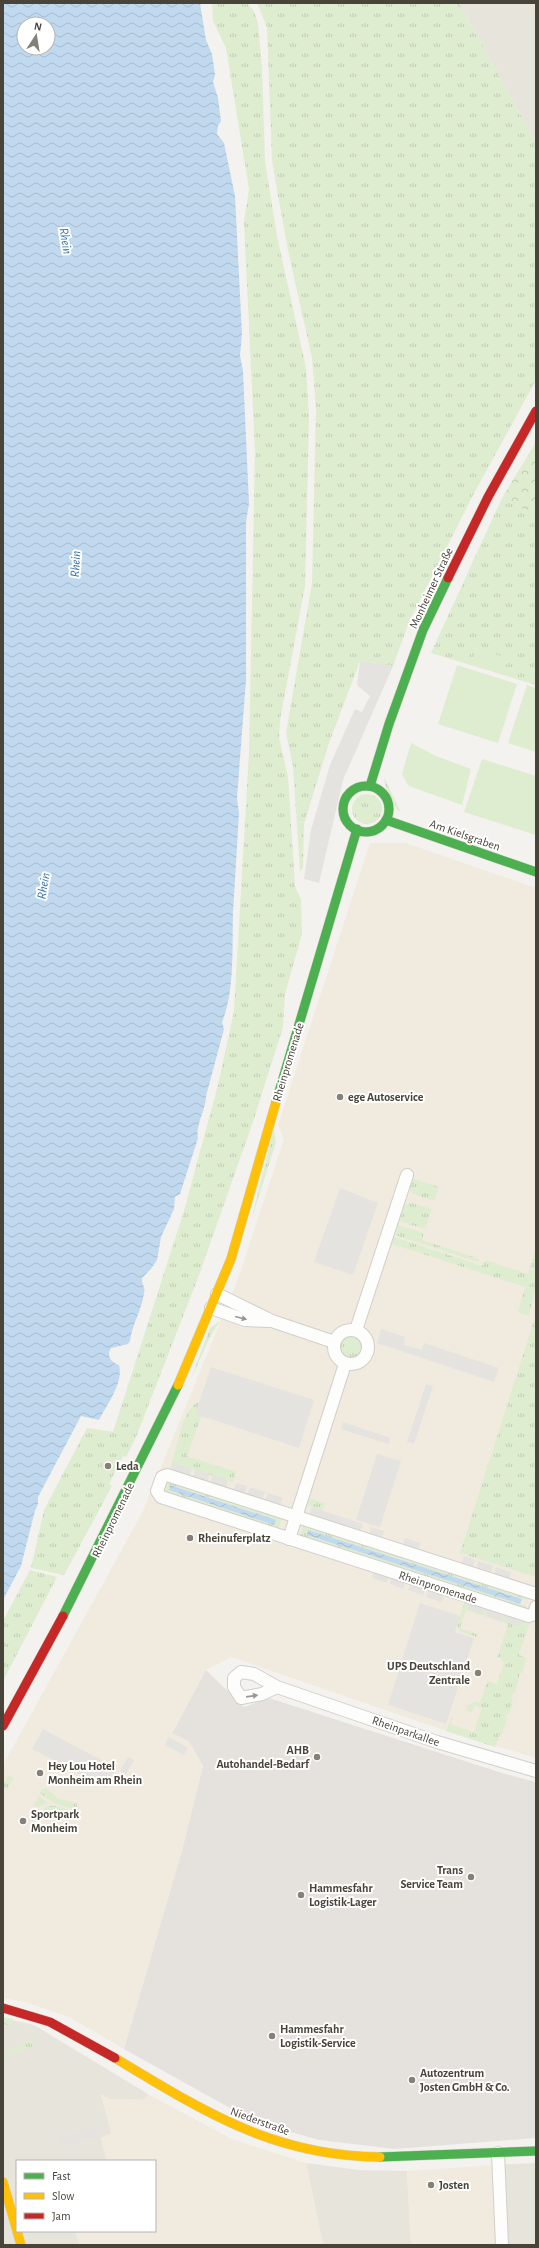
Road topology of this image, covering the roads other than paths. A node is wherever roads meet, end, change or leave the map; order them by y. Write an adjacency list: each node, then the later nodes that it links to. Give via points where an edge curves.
1 (536, 411): 2 (street, Monheimer Straße, via 488,497 423,630)
2 (370, 786): 3 (street, via 384,795 388,803); 4 (street, via 355,788 345,799 344,814)
3 (386, 820): 4 (street, via 374,830); 5 (street, Am Kielsgraben)
4 (357, 829): 7 (street, Rheinpromenade, via 249,1192 240,1230)
5 (536, 872)
6 (407, 1175): 10 (street)
7 (217, 1294): 8 (street, Rheinpromenade); 9 (street)
8 (211, 1308): 9 (street, one-way to 9, via 244,1320); 18 (street, Rheinpromenade, via 170,1403 89,1569)
9 (272, 1321): 11 (street)
10 (356, 1330): 11 (street, via 345,1330); 12 (street, via 367,1340 368,1352 357,1364)
11 (334, 1342): 12 (street, via 334,1353)
12 (345, 1364): 13 (street)
13 (296, 1516): 14 (street); 14 (street, Rheinpromenade, via 167,1475 162,1477 157,1491 161,1497); 15 (street, Rheinpromenade)
14 (289, 1539): 16 (street, Rheinpromenade, via 529,1616 534,1614)
15 (536, 1594)
16 (536, 1607)
17 (277, 1687): 19 (street, Rheinparkallee, via 437,1742)
18 (3, 1726)
19 (536, 1771)
20 (3, 2008): 22 (street, Niederstraße, via 29,2014 70,2030 180,2098 222,2120 248,2132 292,2145 321,2152 366,2157)
21 (536, 2151): 22 (street, Niederstraße)
22 (498, 2153): 27 (street)
23 (3, 2182): 24 (street)
24 (16, 2228)
25 (17, 2232): 26 (street)
26 (21, 2245)
27 (502, 2245)

